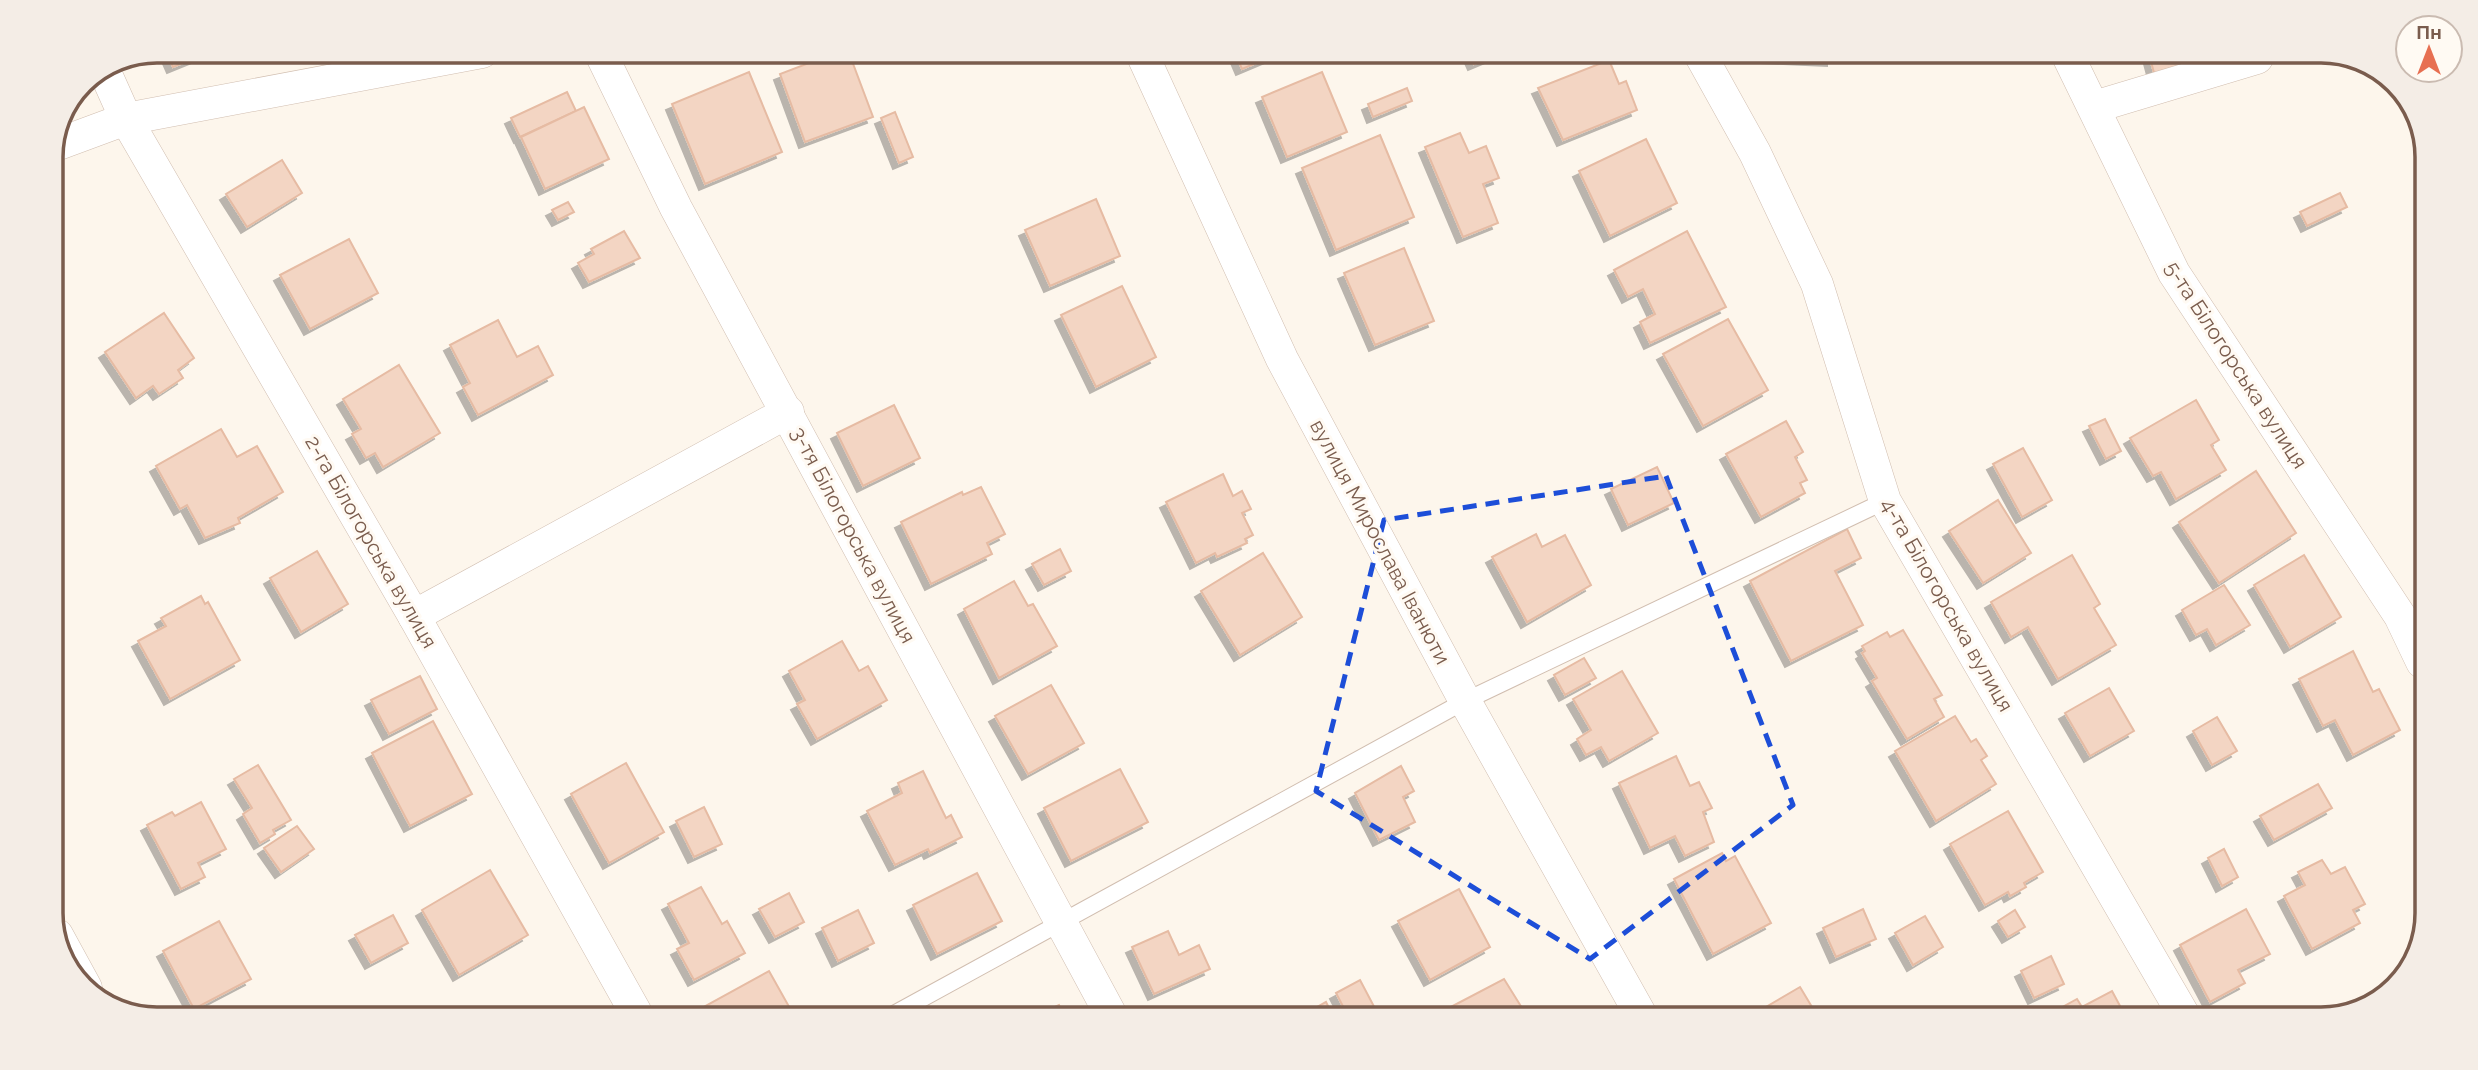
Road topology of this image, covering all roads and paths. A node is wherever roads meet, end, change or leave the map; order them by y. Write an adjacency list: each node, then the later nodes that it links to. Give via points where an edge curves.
1 (424, 63): 9 (street)
2 (605, 63): 11 (street, 3-тя Білогорська вулиця, via 676,208)
3 (1146, 63): 15 (street, вулиця Мирослава Іванюти, via 1282,359)
4 (1705, 63): 12 (street, 4-та Білогорська вулиця, via 1755,153 1816,284)
5 (2072, 63): 8 (street, 5-та Білогорська вулиця)
6 (2240, 63): 8 (street)
7 (108, 78): 9 (street, 2-га Білогорська вулиця)
8 (2094, 107): 14 (street, 5-та Білогорська вулиця, via 2174,273 2400,616)
9 (127, 119): 10 (street); 13 (street, 2-га Білогорська вулиця)
10 (65, 142)
11 (788, 412): 13 (street); 16 (street, 3-тя Білогорська вулиця)
12 (1885, 501): 15 (lane); 21 (street, 4-та Білогорська вулиця)
13 (414, 616): 17 (street, 2-га Білогорська вулиця)
14 (2415, 647)
15 (1465, 701): 16 (lane); 20 (street, вулиця Мирослава Іванюти)
16 (1062, 923): 18 (lane); 19 (street, 3-тя Білогорська вулиця)
17 (633, 1007)
18 (907, 1007)
19 (1107, 1007)
20 (1636, 1007)
21 (2179, 1007)

